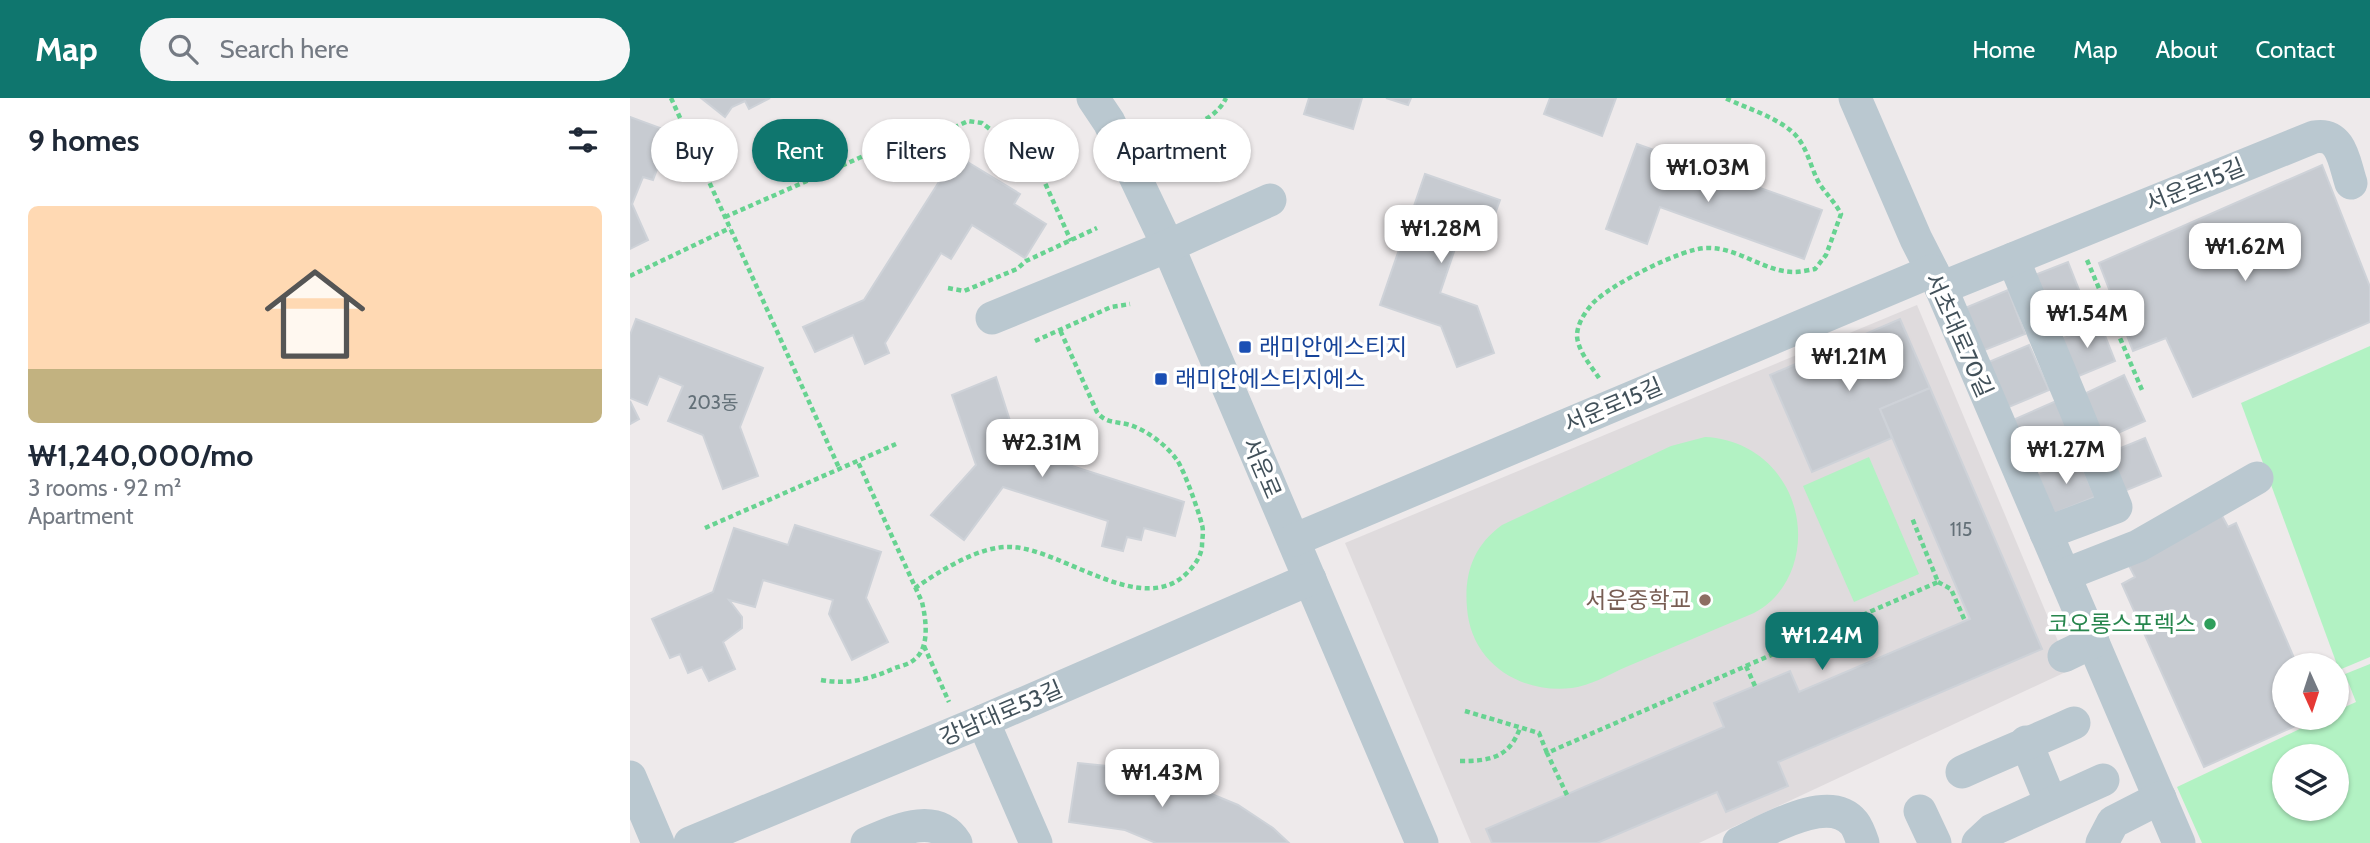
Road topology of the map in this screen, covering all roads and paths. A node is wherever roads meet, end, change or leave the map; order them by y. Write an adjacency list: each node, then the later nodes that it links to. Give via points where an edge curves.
1 (671, 98): 11 (path)
2 (1093, 98): 16 (street, 서운로, via 1110,122)
3 (1226, 98): 6 (path, via 1221,110)
4 (1725, 98): 25 (path, via 1797,136 1841,214 1826,255 1815,269 1793,272 1706,248 1687,252 1621,284 1595,301 1582,317 1577,335 1580,349)
5 (1854, 98): 19 (street, 서초대로70길)
6 (1207, 119)
7 (970, 121): 15 (path, via 982,123 1029,159 1041,174)
8 (862, 156): 11 (path)
9 (2351, 183): 14 (street, 서운로15길, via 2337,143 2324,135)
10 (1270, 200): 16 (street)
11 (725, 217): 12 (path)
12 (730, 228): 18 (path); 29 (path)
13 (1097, 228): 15 (path)
14 (2076, 233): 17 (street, 서운로15길); 26 (path)
15 (1071, 241): 20 (path, via 964,291)
16 (1168, 246): 22 (street); 34 (street, 서운로)
17 (2013, 259): 19 (street, 서운로15길); 33 (street, via 2116,507)
18 (630, 276)
19 (1936, 280): 33 (street, 서초대로70길); 34 (street, 서운로15길)
20 (948, 288)
21 (1130, 304): 23 (path, via 1111,307)
22 (992, 318)
23 (1060, 330): 24 (path); 38 (path, via 1102,419 1142,430 1178,461 1202,524 1201,551 1194,566 1169,586 1137,589 1010,547 968,558)
24 (1035, 341)
25 (1601, 382)
26 (2142, 390)
27 (896, 444): 28 (path)
28 (858, 462): 29 (path); 38 (path)
29 (840, 470): 32 (path)
30 (2257, 478): 35 (street, via 2137,546)
31 (1912, 518): 37 (path)
32 (705, 528)
33 (2046, 533): 35 (street, 서초대로70길)
34 (1294, 540): 36 (street, 서운로)
35 (2064, 575): 55 (street, 서초대로70길, via 2079,649)
36 (1310, 579): 45 (street, 강남대로53길); 64 (street, 서운로)
37 (1938, 582): 39 (path, via 1951,589); 41 (path)
38 (915, 588): 40 (path, via 925,615)
39 (1965, 621)
40 (924, 645): 42 (path, via 916,659 873,678 838,683); 45 (path)
41 (1746, 666): 43 (path); 49 (path)
42 (821, 680)
43 (1755, 686)
44 (1465, 710): 47 (path)
45 (968, 716): 60 (street, 강남대로53길); 63 (street)
46 (2074, 723): 48 (street)
47 (1520, 728): 49 (path, via 1539,733); 50 (path, via 1507,751)
48 (2026, 742): 51 (street); 56 (street)
49 (1547, 753): 54 (path)
50 (1460, 761)
51 (1962, 772)
52 (630, 777): 59 (street)
53 (2104, 780): 56 (street)
54 (1567, 795)
55 (2160, 798): 68 (street, via 2113,822); 69 (street, 서초대로70길)
56 (2051, 803): 58 (street)
57 (1920, 811): 67 (street)
58 (1990, 838)
59 (658, 843)
60 (690, 843)
61 (867, 843): 62 (street, via 921,825 943,830)
62 (956, 843)
63 (1036, 843)
64 (1422, 843)
65 (1739, 843): 66 (street, via 1798,816 1828,810 1848,817)
66 (1863, 843)
67 (1934, 843)
68 (2102, 843)
69 (2179, 843)

